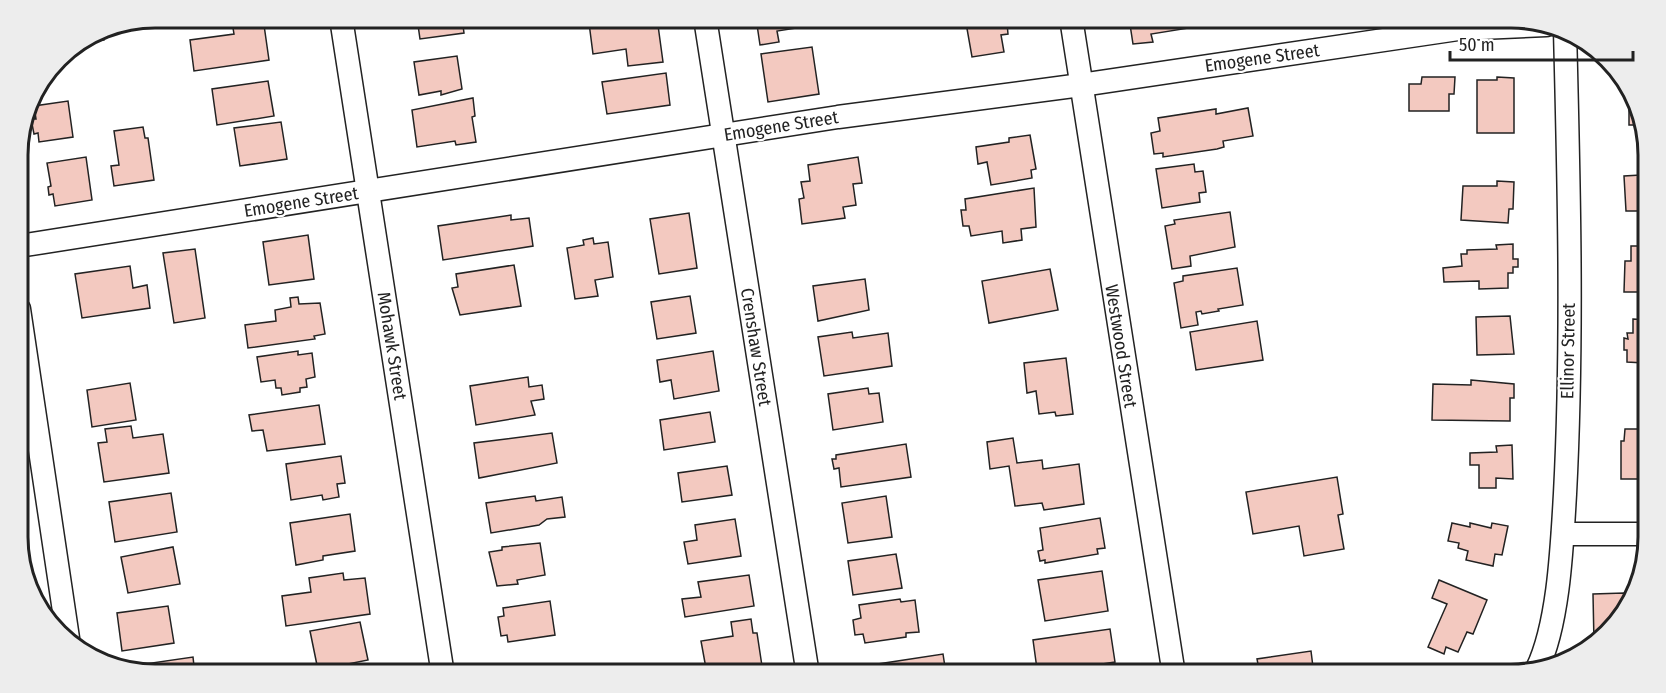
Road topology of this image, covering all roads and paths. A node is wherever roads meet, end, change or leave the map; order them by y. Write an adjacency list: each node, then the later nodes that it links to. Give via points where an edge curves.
1 (1073, 28): 6 (street, Westwood Street)
2 (1480, 28): 6 (street, Emogene Street)
3 (343, 29): 8 (street, Mohawk Street)
4 (707, 29): 7 (street, Crenshaw Street)
5 (1565, 41): 11 (street, Ellinor Street, via 1570,198)
6 (1082, 85): 7 (street, Emogene Street); 17 (street, Westwood Street)
7 (722, 135): 8 (street, Emogene Street); 16 (street, Crenshaw Street)
8 (368, 191): 9 (street, Emogene Street); 15 (street, Mohawk Street)
9 (29, 244)
10 (28, 372): 13 (street)
11 (1563, 534): 12 (street); 14 (street, Ellinor Street, via 1550,630)
12 (1638, 534)
13 (66, 627)
14 (1540, 661)
15 (441, 664)
16 (806, 664)
17 (1172, 664)

